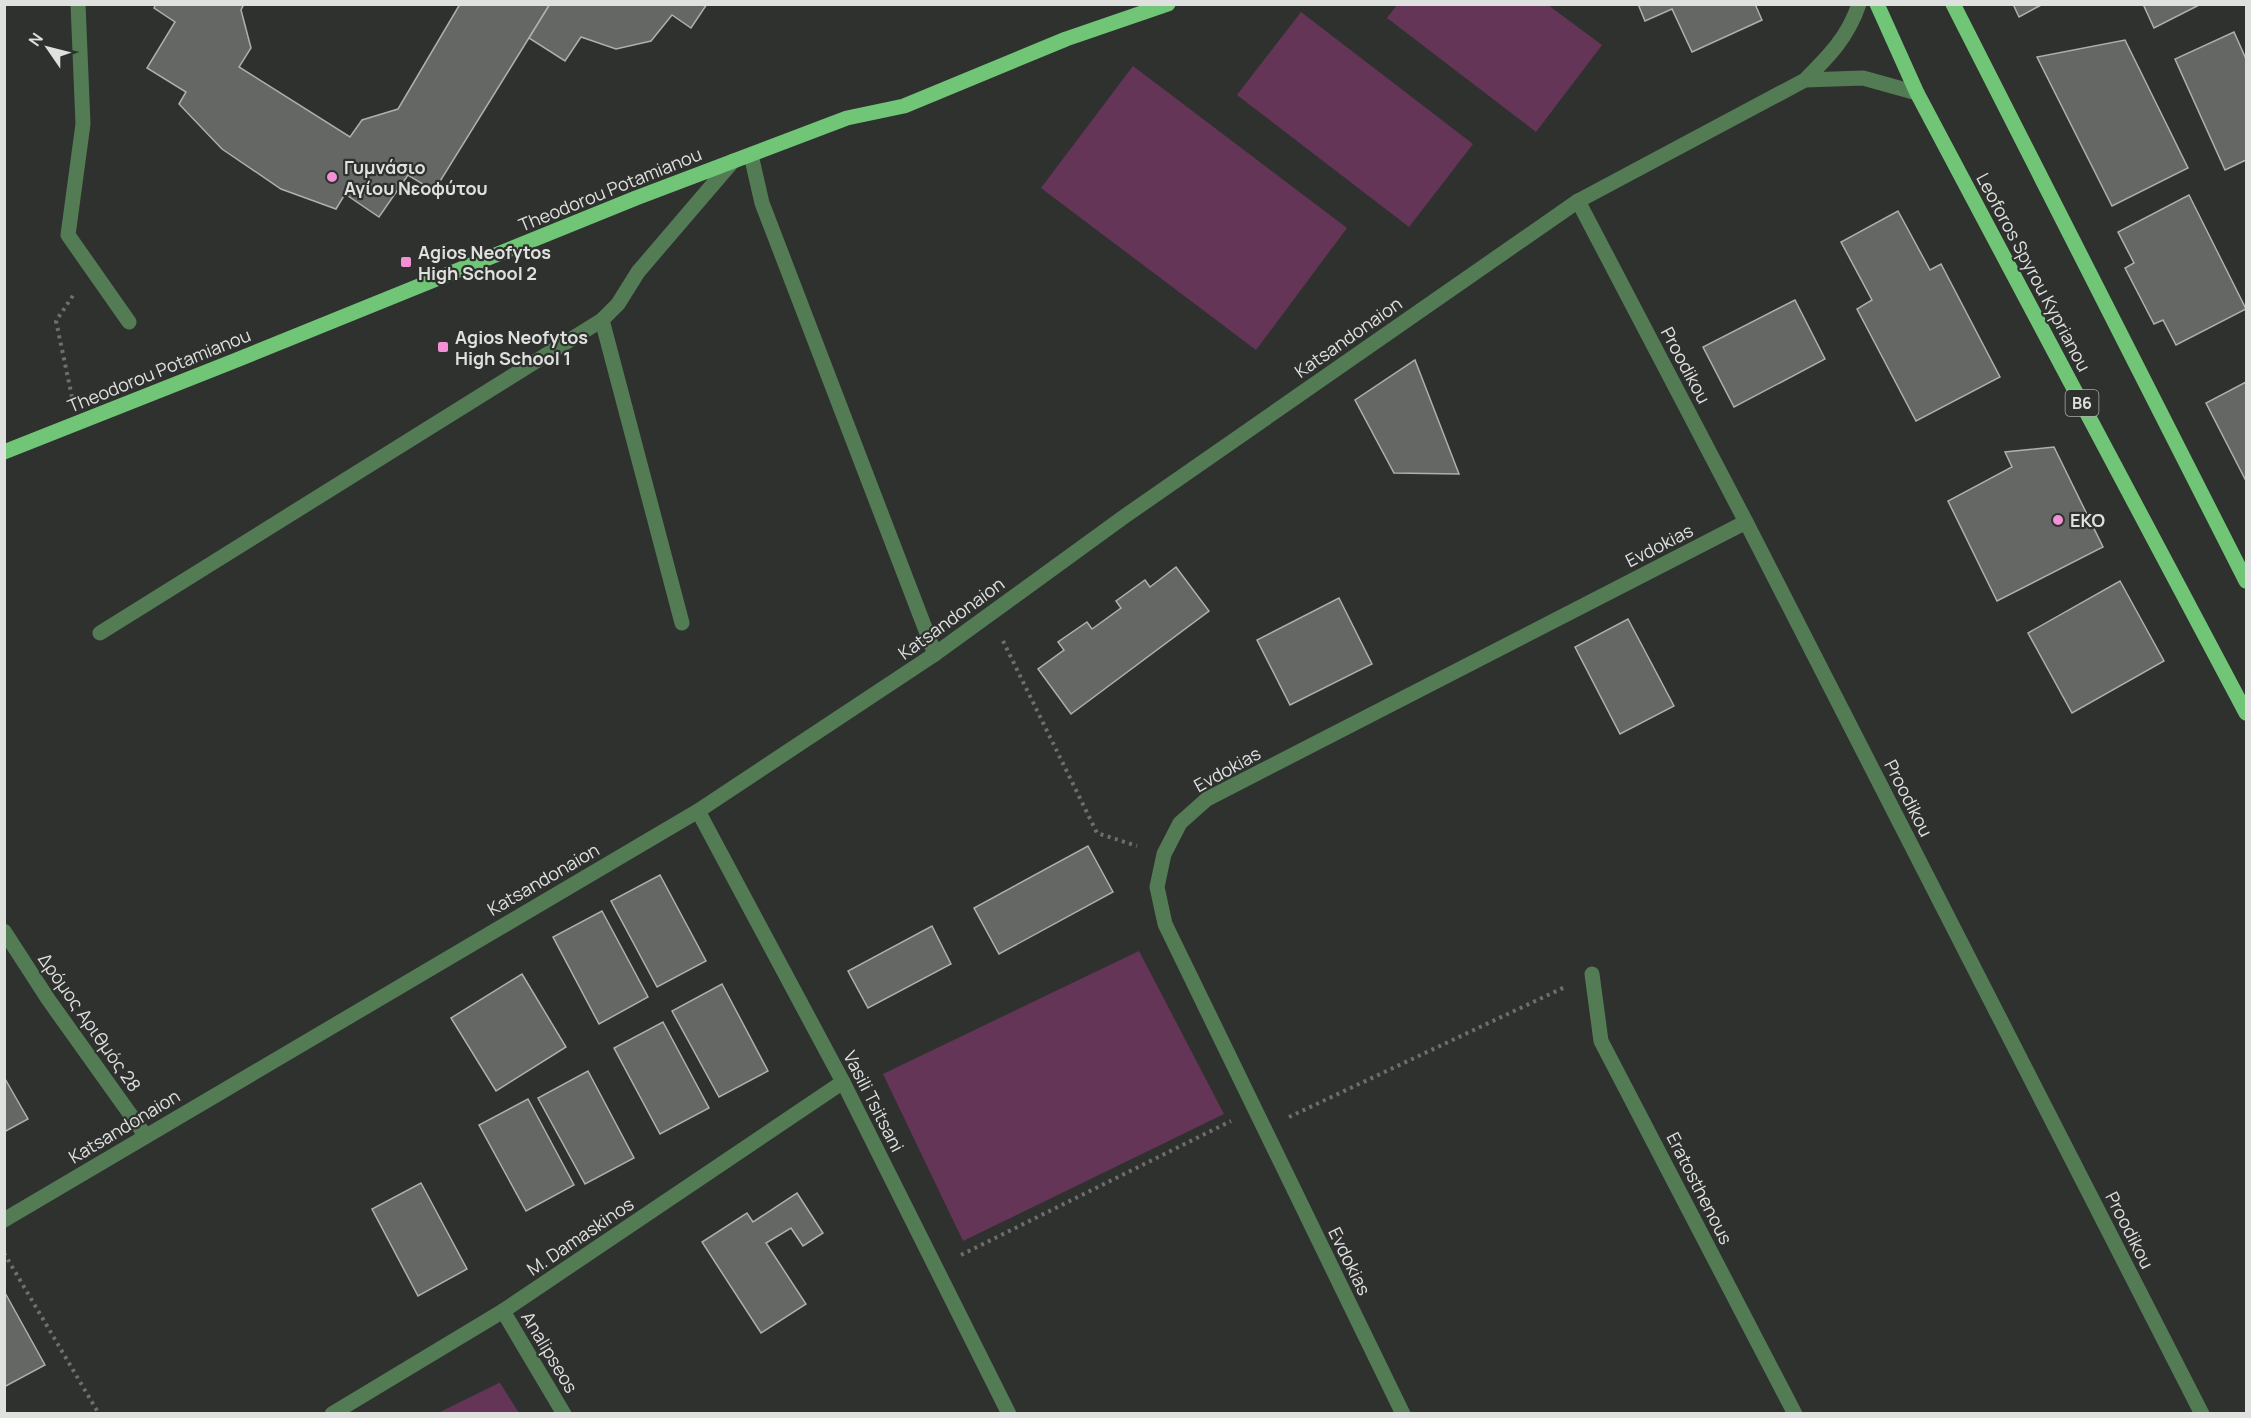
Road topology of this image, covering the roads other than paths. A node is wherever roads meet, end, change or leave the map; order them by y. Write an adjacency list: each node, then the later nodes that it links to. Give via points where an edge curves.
1 (78, 4): 12 (street, via 83,124 68,235)
2 (1168, 4): 8 (main road, Theodorou Potamianou, via 1066,39 904,106 847,118)
3 (1858, 4): 6 (street, via 1853,23 1835,49)
4 (1877, 4): 7 (main road, Leoforos Spyrou Kyprianou / B6)
5 (1953, 4): 15 (main road)
6 (1805, 80): 7 (street, Katsandonaion, via 1863,78); 10 (street, Katsandonaion)
7 (1917, 93): 19 (main road, Leoforos Spyrou Kyprianou / B6)
8 (751, 154): 9 (main road, Theodorou Potamianou); 18 (street, via 762,203)
9 (733, 161): 11 (street); 13 (main road, Theodorou Potamianou)
10 (1578, 201): 14 (street, Proodikou); 18 (street, Katsandonaion, via 1125,516)
11 (602, 320): 16 (street); 17 (street)
12 (129, 322)
13 (4, 452)
14 (1746, 522): 30 (street, Evdokias, via 1206,799 1180,823 1164,854 1157,887 1165,924); 32 (street, Proodikou)
15 (2247, 581)
16 (682, 623)
17 (100, 633)
18 (935, 654): 20 (street, Katsandonaion)
19 (2247, 713)
20 (698, 811): 23 (street, Vasili Tsitsani); 24 (street, Katsandonaion)
21 (4, 931): 24 (street, Δρόμος Αριθμός 28)
22 (1592, 974): 31 (street, Eratosthenous, via 1601,1041)
23 (843, 1082): 26 (street, M. Damaskinos); 29 (street, Vasili Tsitsani)
24 (145, 1135): 25 (street, Katsandonaion)
25 (4, 1220)
26 (502, 1311): 27 (street, M. Damaskinos); 28 (street, Analipseos)
27 (332, 1413)
28 (564, 1413)
29 (1009, 1413)
30 (1402, 1413)
31 (1795, 1413)
32 (2202, 1413)

